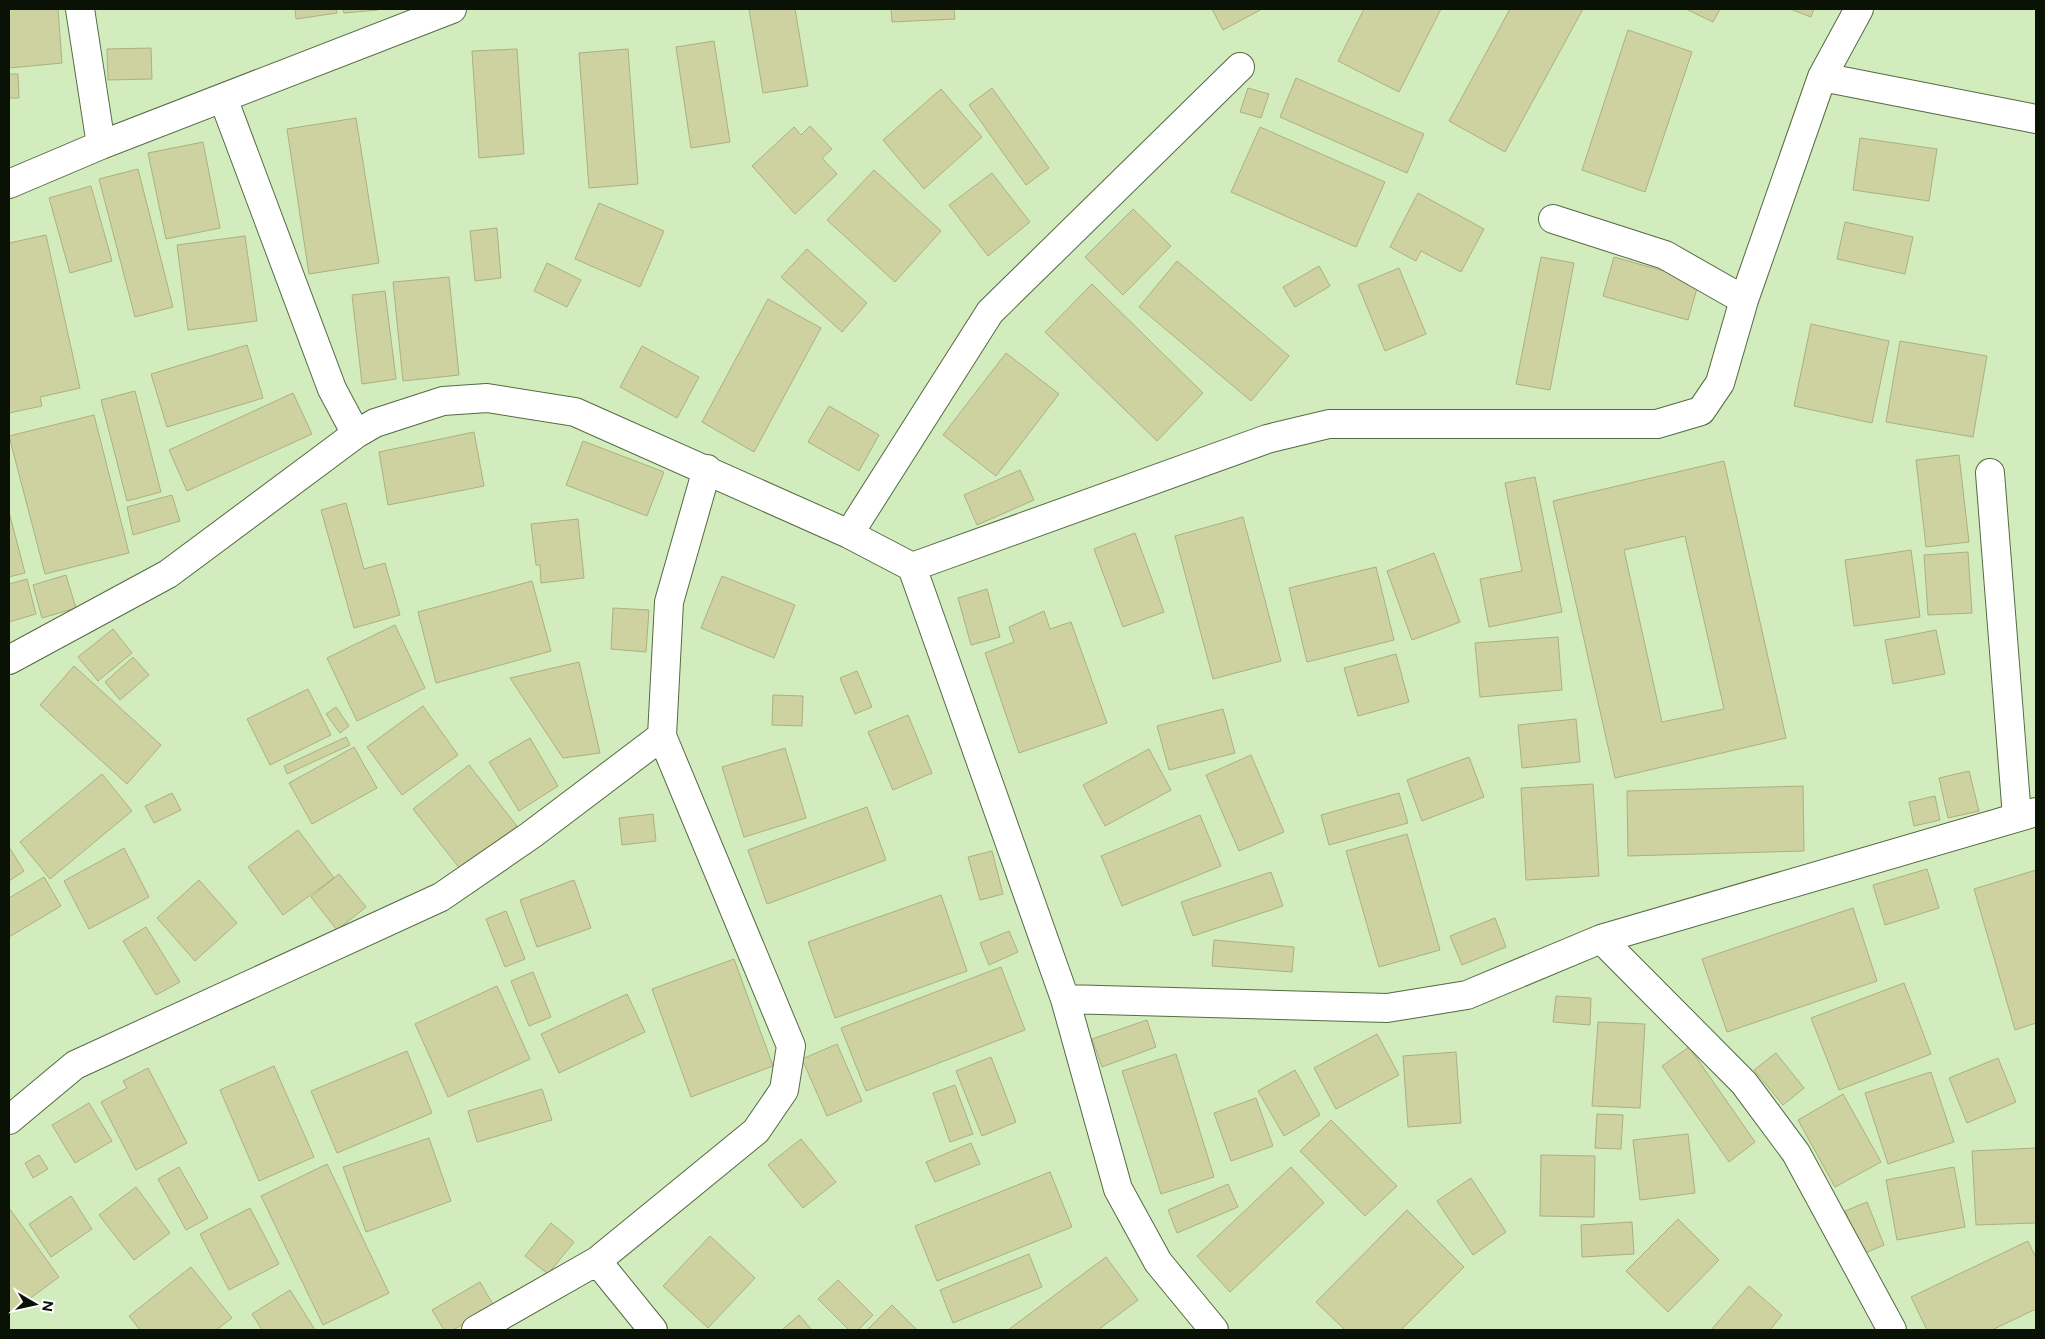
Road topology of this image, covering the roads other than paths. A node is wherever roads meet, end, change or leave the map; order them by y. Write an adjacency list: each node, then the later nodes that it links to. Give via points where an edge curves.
1 (80, 9): 8 (street)
2 (452, 9): 6 (street)
3 (1859, 9): 5 (street)
4 (1240, 67): 15 (street, via 990,312)
5 (1822, 77): 7 (street); 11 (street)
6 (223, 98): 8 (street); 12 (street, via 332,389)
7 (2036, 119)
8 (102, 145): 9 (street)
9 (9, 184)
10 (1553, 220): 11 (street, via 1665,255)
11 (1744, 300): 16 (street, via 1720,384 1701,411 1657,424 1329,424 1267,439)
12 (356, 434): 13 (street, via 375,423 444,401 487,398 575,412); 17 (street, via 168,574)
13 (707, 469): 15 (street); 18 (street, via 669,602)
14 (1990, 473): 19 (street)
15 (849, 534): 16 (street)
16 (912, 567): 21 (street)
17 (9, 660)
18 (662, 736): 22 (street, via 531,835 441,897 75,1065); 23 (street, via 791,1046 784,1090 756,1131)
19 (2027, 815): 20 (street)
20 (1602, 938): 21 (street, via 1467,995 1386,1008); 27 (street, via 1744,1083 1791,1145)
21 (1065, 999): 26 (street, via 1118,1189 1158,1262)
22 (9, 1120)
23 (597, 1261): 24 (street); 25 (street)
24 (476, 1330)
25 (653, 1330)
26 (1214, 1330)
27 (1892, 1330)

